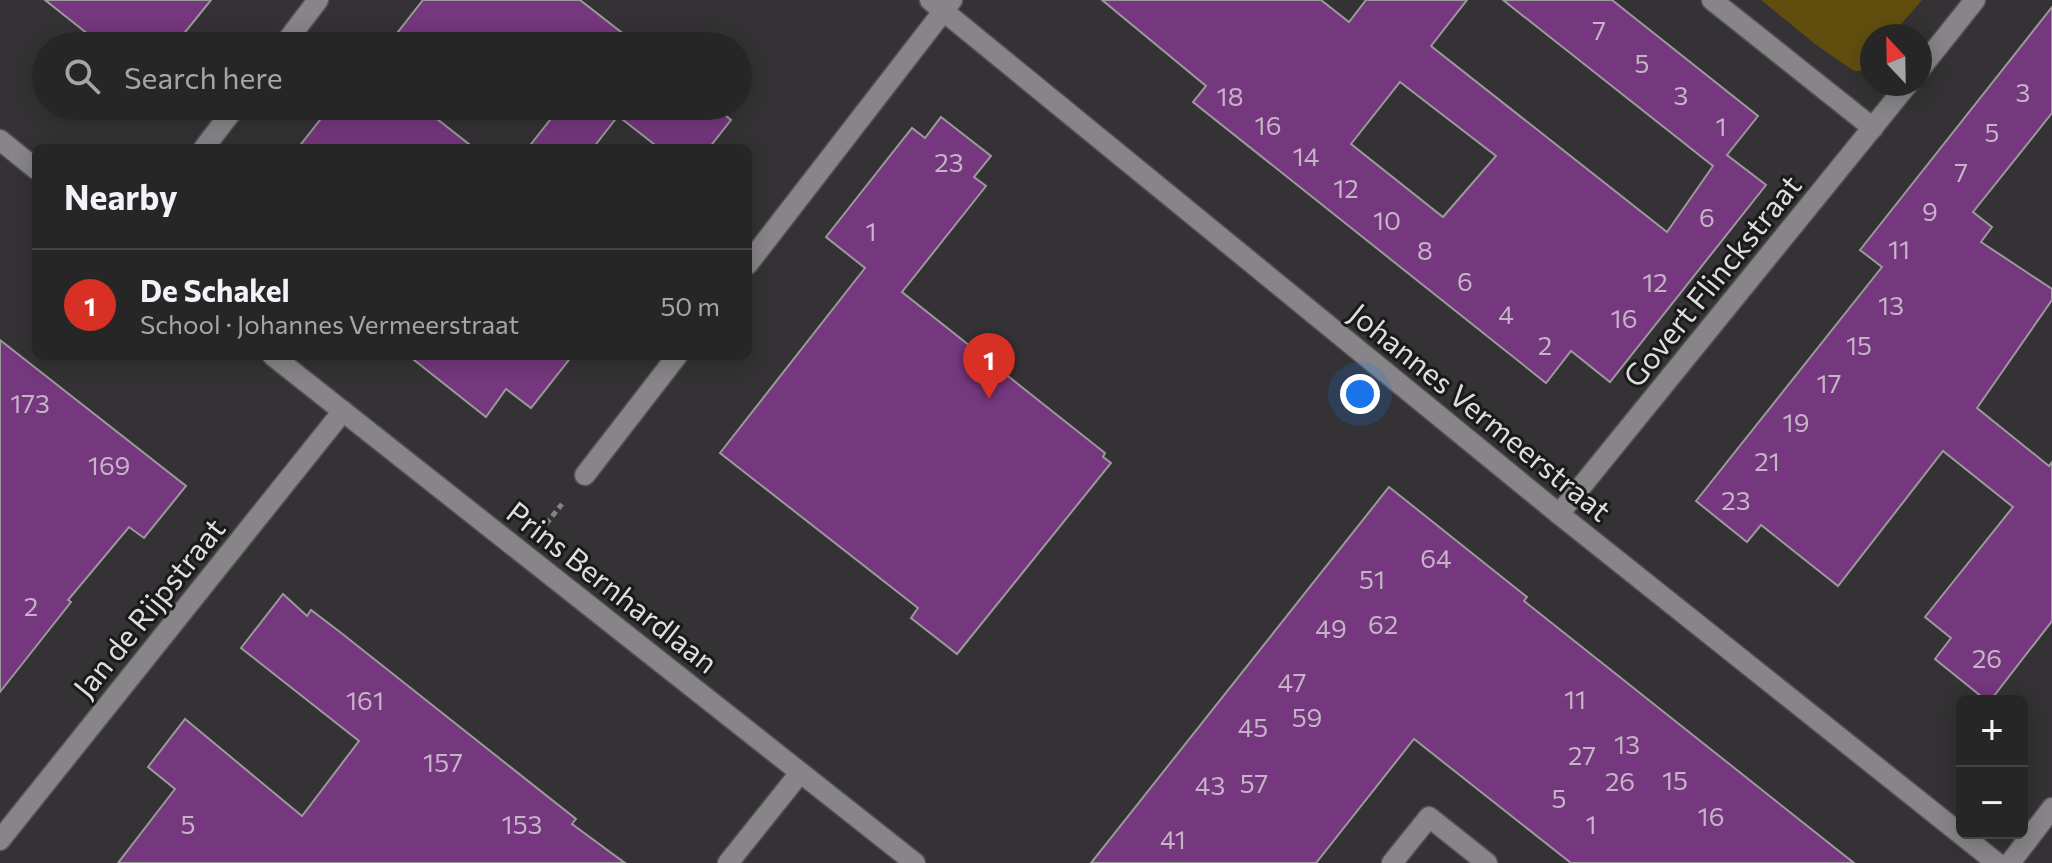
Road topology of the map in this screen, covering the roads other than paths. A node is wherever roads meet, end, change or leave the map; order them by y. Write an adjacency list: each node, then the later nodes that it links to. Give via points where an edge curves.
1 (318, 0): 5 (street)
2 (1712, 0): 9 (street)
3 (1975, 0): 6 (street)
4 (942, 3): 13 (street); 18 (street, Johannes Vermeerstraat)
5 (294, 32)
6 (1932, 54)
7 (1898, 96): 9 (street, Govert Flinckstraat)
8 (225, 120): 11 (street)
9 (1873, 128): 18 (street, Govert Flinckstraat)
10 (0, 140): 12 (street)
11 (207, 144)
12 (32, 166)
13 (752, 259)
14 (278, 360): 16 (street, Prins Bernhardlaan)
15 (674, 360): 17 (street)
16 (343, 411): 19 (street, Prins Bernhardlaan); 21 (street, Jan de Rijpstraat)
17 (585, 475)
18 (1559, 514): 26 (street, Johannes Vermeerstraat)
19 (800, 773): 22 (street); 23 (street, Prins Bernhardlaan)
20 (2052, 808): 27 (street)
21 (0, 840)
22 (728, 863)
23 (915, 863)
24 (1392, 863): 25 (street, via 1429,817)
25 (1487, 863)
26 (1997, 863)
27 (2010, 863)

